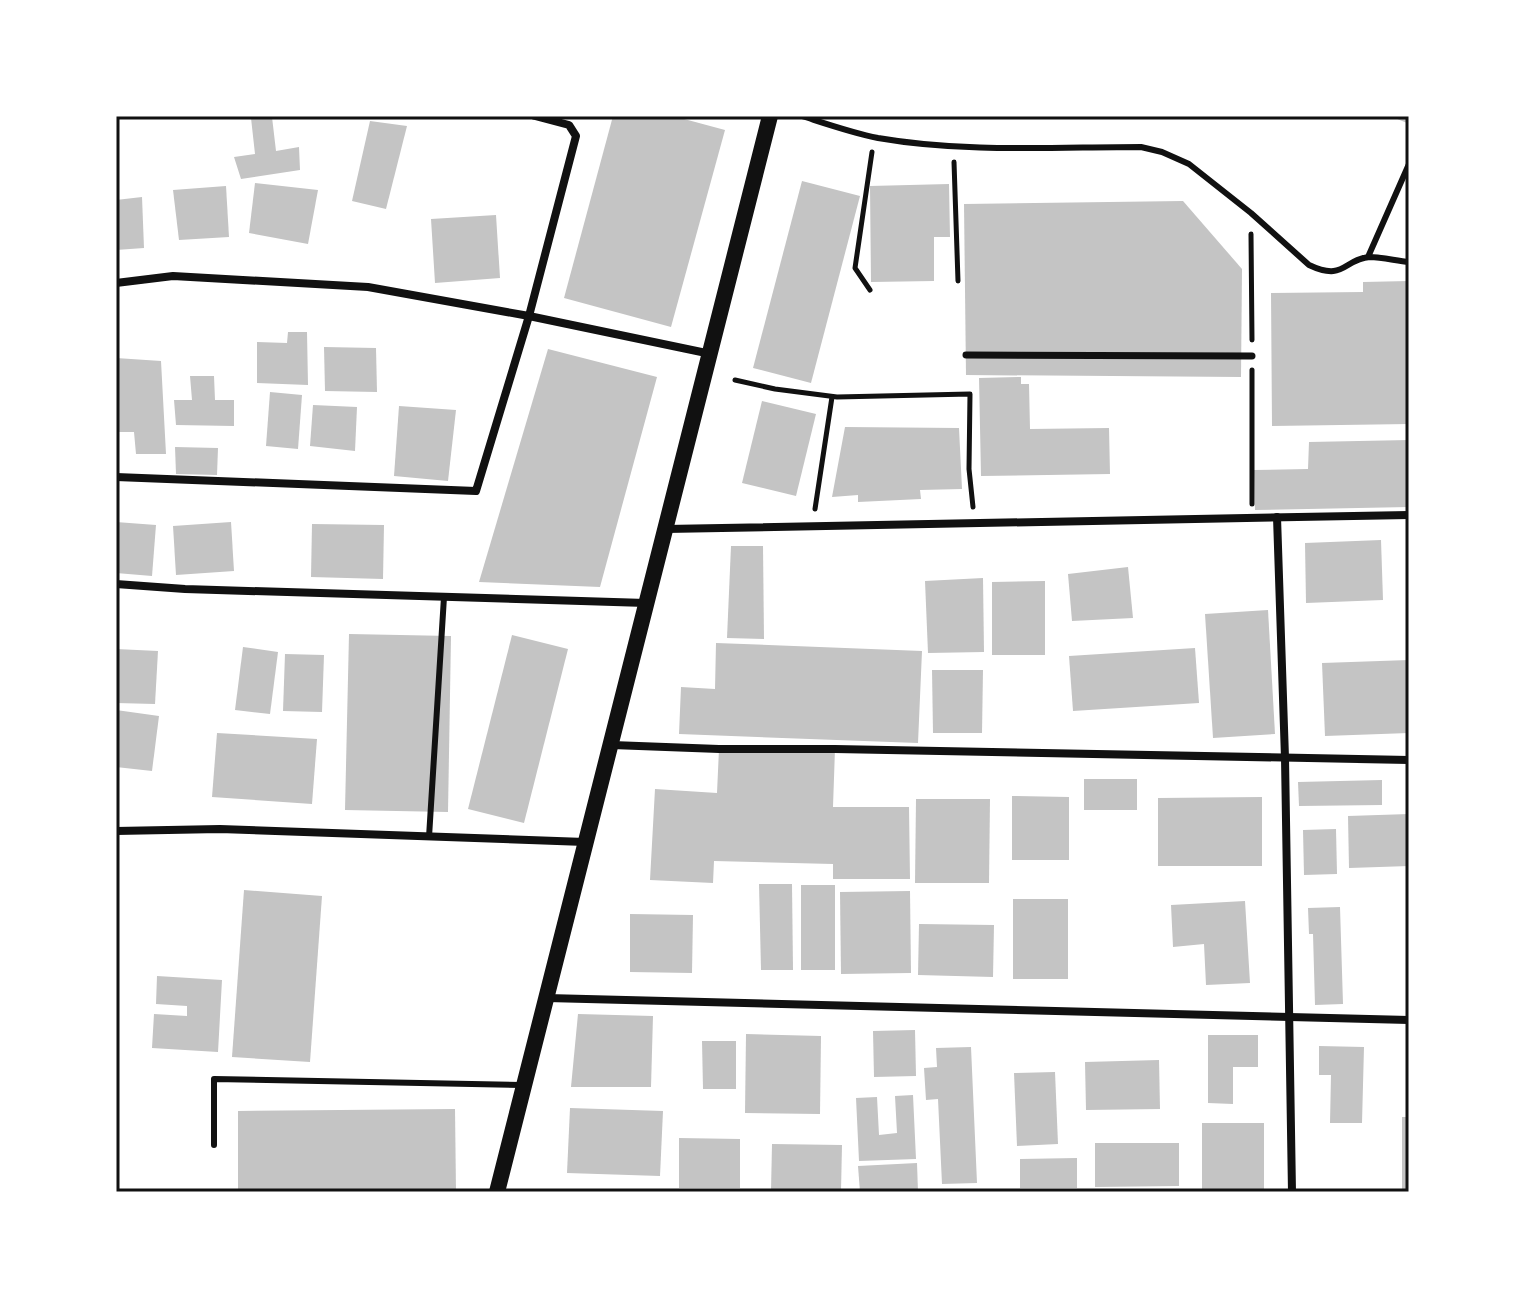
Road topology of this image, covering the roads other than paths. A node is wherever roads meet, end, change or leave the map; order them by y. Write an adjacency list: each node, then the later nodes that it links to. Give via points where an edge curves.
1 (535, 116): 8 (street, via 569,125 576,136)
2 (770, 116): 9 (main road)
3 (802, 116): 5 (lane, via 874,137 953,147 1141,147 1162,152 1189,164 1309,265 1341,270)
4 (1409, 164): 5 (lane)
5 (1368, 257): 6 (lane)
6 (1409, 262)
7 (116, 283): 8 (street, via 173,276 368,287)
8 (529, 316): 9 (street); 12 (street, via 476,491)
9 (711, 354): 15 (main road)
10 (966, 355): 11 (street)
11 (1252, 356)
12 (116, 477)
13 (1409, 515): 14 (street)
14 (1277, 517): 15 (street); 20 (street)
15 (666, 529): 18 (main road)
16 (116, 584): 17 (street)
17 (444, 597): 18 (street); 23 (lane)
18 (647, 603): 19 (main road)
19 (612, 745): 20 (street); 24 (main road)
20 (1285, 758): 21 (street); 26 (street)
21 (1409, 760)
22 (116, 831): 23 (street)
23 (429, 837): 24 (street)
24 (586, 842): 25 (main road)
25 (547, 998): 26 (street); 28 (main road)
26 (1287, 1016): 27 (street); 31 (street)
27 (1409, 1020)
28 (525, 1085): 29 (lane, via 214,1079); 30 (main road)
29 (214, 1145)
30 (497, 1192)
31 (1292, 1192)

